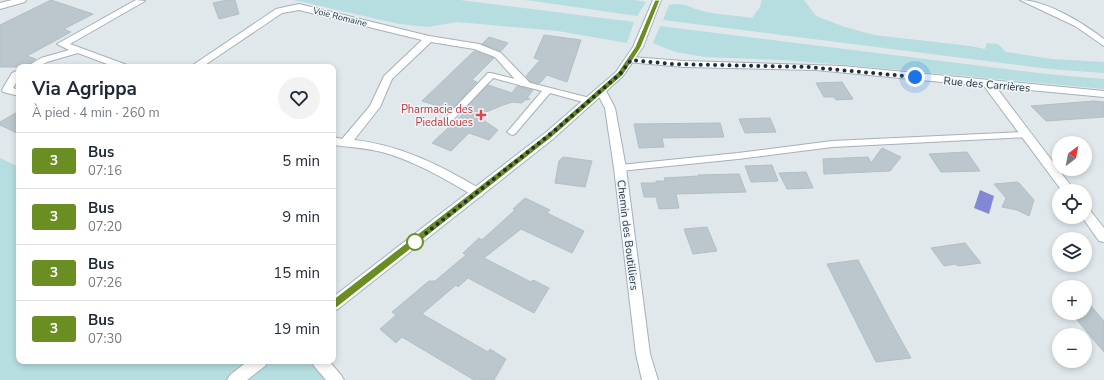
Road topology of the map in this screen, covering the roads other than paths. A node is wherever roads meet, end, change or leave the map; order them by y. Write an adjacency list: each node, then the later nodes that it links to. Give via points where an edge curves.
1 (22, 0): 5 (street)
2 (657, 0): 9 (street)
3 (1024, 0): 7 (street, via 1078,24)
4 (141, 1): 8 (street, via 62,44)
5 (0, 6)
6 (429, 39): 12 (street, Voie Romaine, via 299,7 279,11); 14 (street, Voie Romaine, via 476,46 498,55); 25 (street, via 388,78 375,106)
7 (1104, 43)
8 (78, 50): 10 (street); 11 (street)
9 (631, 60): 15 (street, Rue des Carrières, via 672,64 842,69); 17 (street)
10 (37, 64)
11 (116, 64)
12 (200, 64)
13 (16, 75): 18 (street, via 7,90)
14 (525, 84): 16 (lane, Voie Romaine); 21 (lane, Voie Romaine, via 491,75)
15 (988, 84): 19 (street, Rue des Carrières); 23 (street)
16 (547, 91): 20 (lane, Voie Romaine); 22 (lane)
17 (601, 91): 20 (street); 26 (street, Chemin des Boutilliers, via 610,108)
18 (16, 92)
19 (1104, 94)
20 (590, 102): 28 (street)
21 (448, 120)
22 (512, 132)
23 (1026, 135): 26 (lane, via 832,144); 27 (street)
24 (336, 142): 25 (street)
25 (345, 143): 28 (street, via 372,146 404,155 446,174)
26 (620, 168): 36 (street, Chemin des Boutilliers, via 643,354)
27 (1064, 184)
28 (478, 193): 31 (street)
29 (1092, 221): 30 (street)
30 (1104, 237)
31 (336, 303)
32 (256, 364): 34 (street)
33 (322, 364): 35 (street)
34 (235, 380)
35 (336, 380)
36 (650, 380)

